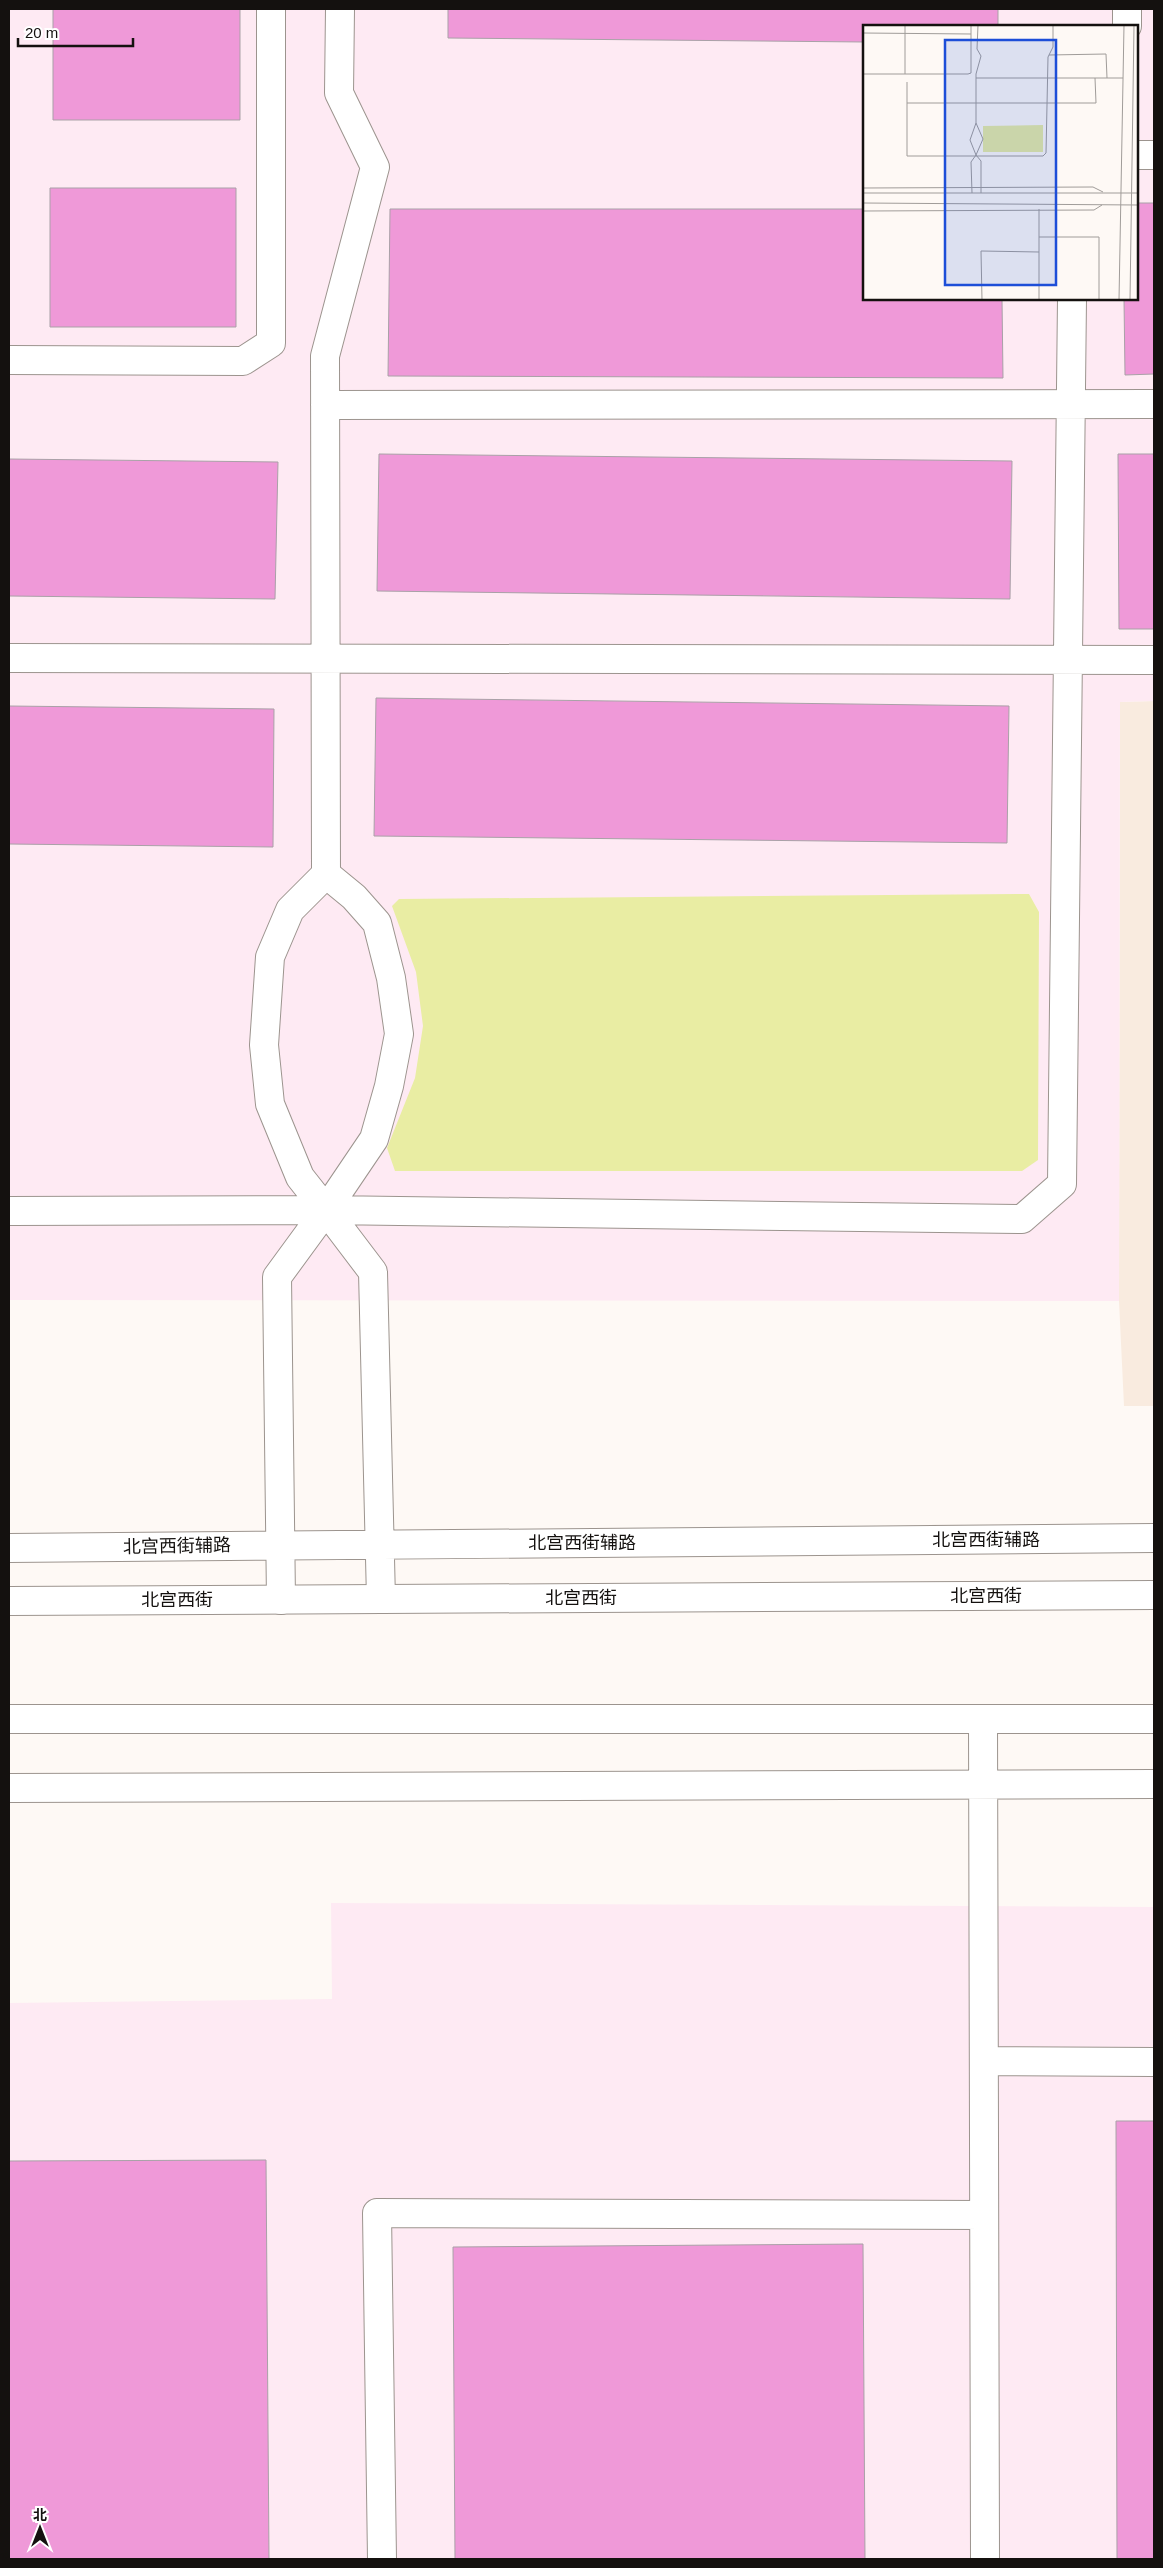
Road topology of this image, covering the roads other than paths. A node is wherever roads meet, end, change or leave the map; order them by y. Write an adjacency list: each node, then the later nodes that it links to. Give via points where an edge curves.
1 (271, 9): 8 (street, via 271,343 243,360)
2 (340, 9): 11 (street, via 339,93 375,167 325,356)
3 (1127, 9): 4 (street)
4 (1127, 25)
5 (1138, 155): 6 (street)
6 (1154, 155)
7 (1072, 300): 9 (street)
8 (9, 360)
9 (1071, 404): 10 (street); 11 (street); 14 (street)
10 (1154, 404)
11 (325, 405): 13 (street)
12 (9, 658): 13 (street)
13 (326, 659): 14 (street); 16 (street)
14 (1068, 660): 15 (street); 17 (street, via 1062,1184 1022,1219)
15 (1154, 660)
16 (326, 874): 17 (street, via 290,910 270,957 264,1045 270,1104 300,1177); 17 (street, via 354,897 377,923 391,978 399,1034 374,1139)
17 (326, 1210): 18 (street); 20 (street, via 373,1272); 21 (street, via 276,1277)
18 (9, 1211)
19 (1154, 1538): 20 (street, 北宫西街辅路)
20 (379, 1545): 21 (street, 北宫西街辅路); 24 (street)
21 (280, 1546): 22 (street, 北宫西街辅路); 25 (street)
22 (9, 1548)
23 (1154, 1595): 24 (street, 北宫西街)
24 (381, 1599): 25 (street, 北宫西街)
25 (281, 1600): 26 (street, 北宫西街)
26 (9, 1601)
27 (9, 1718): 28 (street)
28 (983, 1718): 29 (street); 30 (street)
29 (1154, 1718)
30 (983, 1784): 31 (street); 32 (street); 33 (street)
31 (1154, 1784)
32 (9, 1788)
33 (984, 2061): 34 (street); 35 (street)
34 (1154, 2062)
35 (984, 2215): 36 (street, via 377,2213); 37 (street)
36 (382, 2559)
37 (985, 2559)

